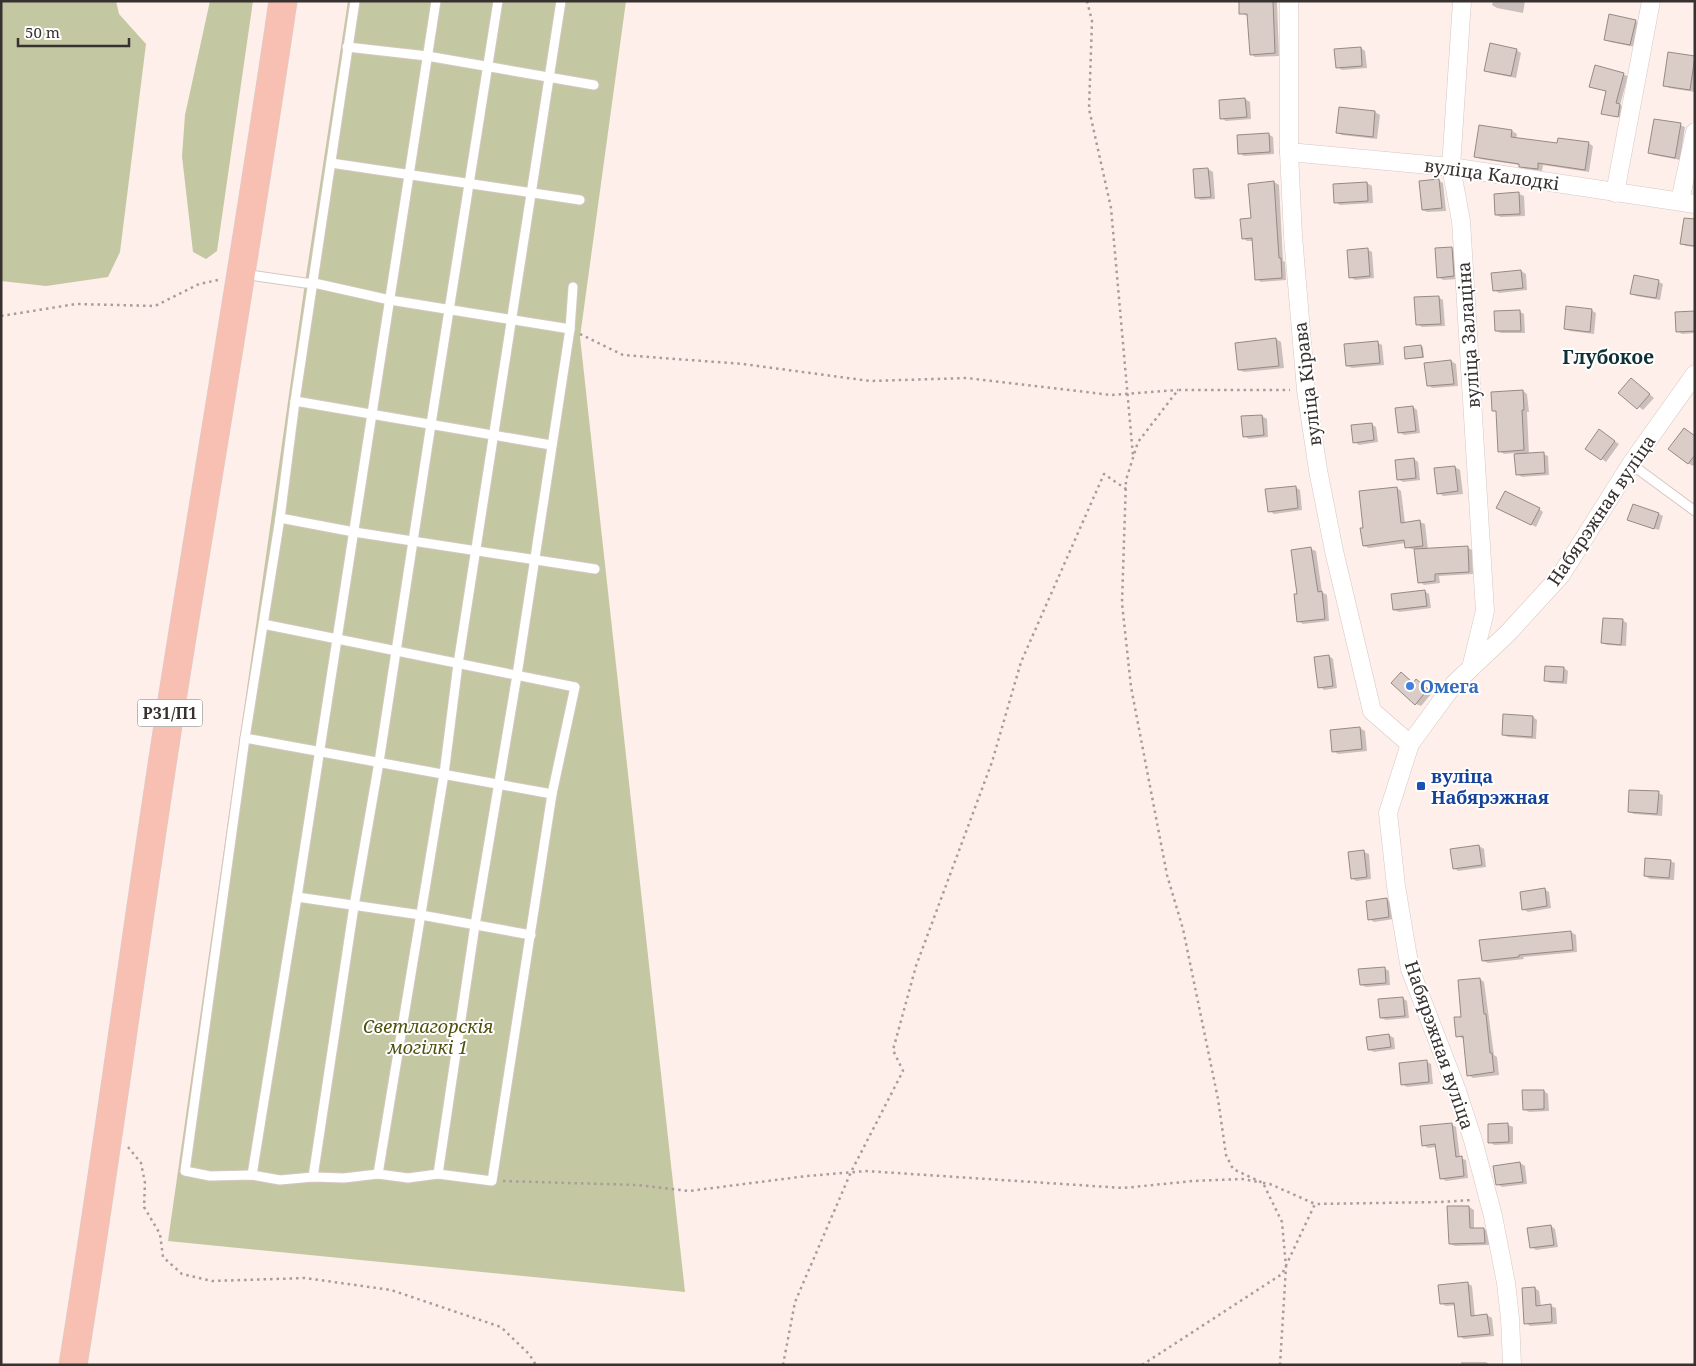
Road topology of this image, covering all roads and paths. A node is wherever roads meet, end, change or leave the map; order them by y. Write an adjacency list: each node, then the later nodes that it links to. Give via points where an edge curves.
1 (284, 1): 25 (main road, Р31/П1)
2 (355, 1): 10 (lane)
3 (436, 1): 11 (lane)
4 (498, 1): 12 (lane)
5 (561, 1): 13 (lane)
6 (1087, 1): 36 (path, via 1092,21 1090,109 1111,208)
7 (1289, 1): 16 (street, вуліца Кірава)
8 (1462, 1): 18 (street, вуліца Залаціна)
9 (1650, 1): 22 (street)
10 (347, 47): 11 (lane); 17 (lane)
11 (427, 56): 12 (lane); 19 (lane)
12 (487, 67): 13 (lane); 20 (lane)
13 (549, 77): 14 (lane); 21 (lane)
14 (594, 85)
15 (1695, 132): 24 (street)
16 (1289, 152): 18 (street, вуліца Калодкі); 35 (street, вуліца Кірава)
17 (331, 163): 19 (lane); 26 (lane)
18 (1451, 167): 22 (street, вуліца Калодкі); 56 (street, вуліца Залаціна, via 1461,221 1485,611)
19 (409, 175): 20 (lane); 28 (lane)
20 (469, 184): 21 (lane); 29 (lane)
21 (532, 193): 23 (lane); 31 (lane)
22 (1615, 193): 24 (street, вуліца Калодкі)
23 (580, 200)
24 (1687, 202)
25 (242, 274): 26 (lane); 30 (path, via 200,284 155,306 76,304); 70 (main road, Р31/П1, via 172,702)
26 (314, 283): 28 (lane); 37 (lane)
27 (573, 287): 32 (lane)
28 (390, 300): 29 (lane); 38 (lane)
29 (449, 310): 31 (lane); 39 (lane)
30 (1, 316)
31 (512, 319): 32 (lane); 40 (lane)
32 (570, 329): 36 (path, via 623,355 743,364 870,381 967,378 1111,394); 41 (lane)
33 (1695, 374): 43 (street, Набярэжная вуліца)
34 (1178, 390): 35 (path); 36 (path); 42 (path, via 1138,442)
35 (1306, 390): 59 (street, вуліца Кірава, via 1334,550 1372,711)
36 (1128, 393): 42 (path)
37 (296, 402): 38 (lane); 46 (lane)
38 (372, 414): 39 (lane); 47 (lane)
39 (431, 424): 40 (lane); 48 (lane)
40 (494, 435): 41 (lane); 49 (lane)
41 (551, 445): 50 (lane)
42 (1133, 458): 44 (path)
43 (1631, 464): 45 (lane); 56 (street, Набярэжная вуліца, via 1561,576)
44 (1126, 489): 71 (path, via 1104,474 1021,662 992,762 916,966 893,1050 903,1071); 77 (path, via 1123,612 1131,687 1167,875 1183,929 1218,1099 1226,1155 1232,1169)
45 (1695, 511)
46 (280, 518): 47 (lane); 52 (lane)
47 (354, 532): 48 (lane); 53 (lane)
48 (413, 541): 49 (lane); 54 (lane)
49 (476, 551): 50 (lane); 55 (lane)
50 (534, 560): 51 (lane); 57 (lane)
51 (596, 570)
52 (263, 624): 53 (lane); 58 (lane)
53 (337, 640): 54 (lane); 60 (lane)
54 (395, 651): 55 (lane); 61 (lane)
55 (458, 664): 57 (lane); 62 (lane)
56 (1471, 668): 59 (street, Набярэжная вуліца, via 1454,684)
57 (516, 675): 63 (lane); 64 (lane, via 575,687)
58 (246, 738): 60 (lane); 74 (lane, via 185,1171 210,1176)
59 (1410, 744): 78 (street, Набярэжная вуліца, via 1388,814 1410,969 1457,1091)
60 (320, 752): 61 (lane); 65 (lane)
61 (379, 762): 62 (lane); 66 (lane)
62 (444, 774): 63 (lane); 67 (lane)
63 (499, 784): 64 (lane); 68 (lane)
64 (552, 794): 69 (lane)
65 (298, 897): 66 (lane); 74 (lane)
66 (354, 906): 67 (lane); 75 (lane)
67 (421, 915): 68 (lane); 72 (lane)
68 (475, 925): 69 (lane); 73 (lane)
69 (530, 935): 76 (lane)
70 (108, 1140): 81 (main road, Р31/П1); 82 (path, via 127,1147 141,1163 145,1183 144,1207 160,1234 163,1257 182,1274 212,1281 305,1278 391,1290 501,1326)
71 (851, 1172): 76 (path, via 689,1191 637,1185); 77 (path, via 1123,1188 1242,1179); 83 (path, via 795,1302)
72 (378, 1174): 73 (lane, via 408,1178); 75 (lane)
73 (438, 1174): 76 (lane)
74 (252, 1175): 75 (lane, via 280,1180)
75 (312, 1177)
76 (492, 1181)
77 (1263, 1183): 79 (path); 80 (path, via 1282,1222)
78 (1488, 1198): 79 (path); 86 (street, Набярэжная вуліца, via 1506,1282)
79 (1315, 1204): 80 (path)
80 (1286, 1266): 84 (path, via 1282,1274); 85 (path)
81 (73, 1365)
82 (536, 1365)
83 (783, 1365)
84 (1142, 1365)
85 (1280, 1365)
86 (1512, 1365)

